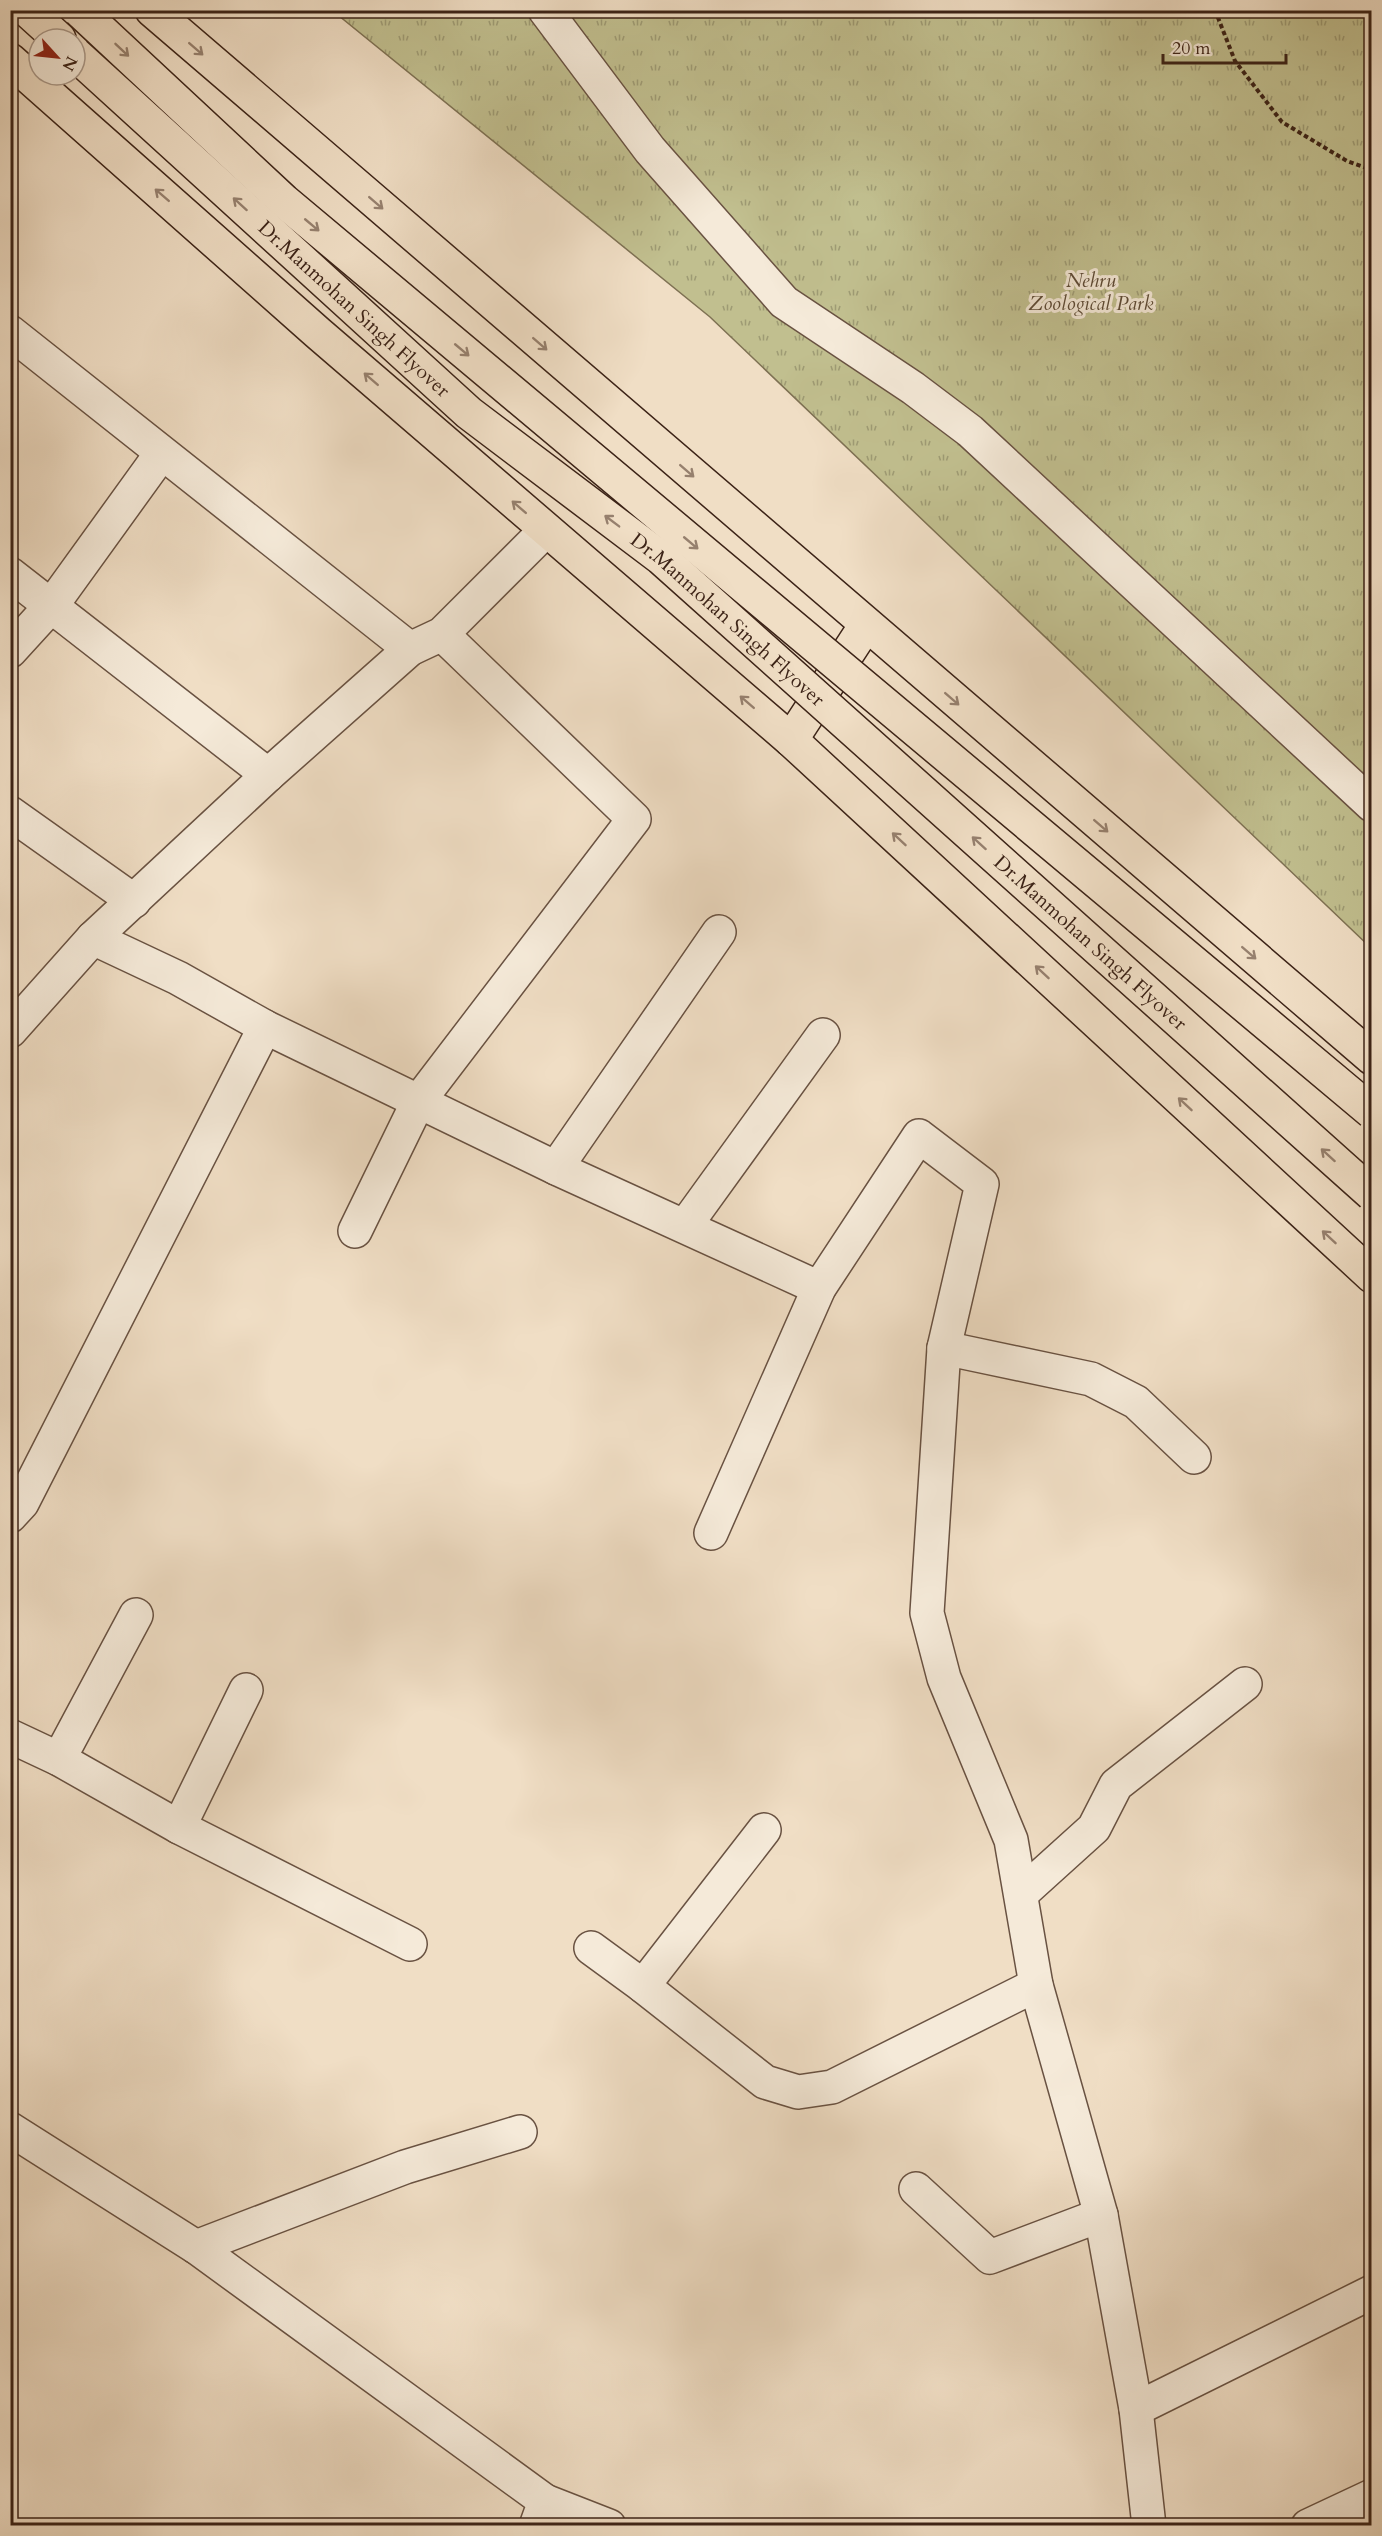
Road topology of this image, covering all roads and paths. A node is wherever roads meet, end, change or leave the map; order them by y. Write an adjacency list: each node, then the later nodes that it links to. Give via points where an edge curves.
1 (27, 10): 6 (main road)
2 (79, 10): 31 (main road, Dr.Manmohan Singh Flyover, one-way to 31, bridge, via 284,201)
3 (152, 10): 15 (main road, one-way to 15)
4 (545, 10): 21 (street, via 650,150 784,302 970,431)
5 (1215, 10): 9 (path, via 1235,61 1282,122 1347,161)
6 (45, 27)
7 (10, 60): 12 (main road, one-way to 7)
8 (87, 65): 33 (main road, Dr.Manmohan Singh Flyover, one-way to 8, bridge, via 662,558 469,413)
9 (1371, 170)
10 (10, 332): 11 (street)
11 (161, 454): 14 (street); 17 (street)
12 (546, 530): 16 (street); 19 (main road, one-way to 12)
13 (10, 574): 14 (street)
14 (52, 605): 18 (street); 20 (street)
15 (866, 625): 19 (main road); 29 (main road, one-way to 29)
16 (442, 634): 17 (street); 30 (street, via 634,819)
17 (410, 649): 20 (street)
18 (10, 651)
19 (791, 740): 36 (main road, one-way to 19)
20 (268, 775): 23 (street)
21 (1371, 805)
22 (10, 813): 23 (street)
23 (134, 901): 25 (street)
24 (719, 932): 32 (street)
25 (93, 938): 26 (street, via 178,978); 27 (street)
26 (265, 1027): 30 (street); 40 (street, via 22,1503)
27 (10, 1031)
28 (823, 1035): 34 (street)
29 (1371, 1058)
30 (418, 1102): 32 (street); 35 (street)
31 (1371, 1112)
32 (556, 1168): 34 (street)
33 (1371, 1194)
34 (685, 1226): 37 (street)
35 (355, 1231)
36 (1371, 1276)
37 (819, 1288): 38 (street, via 918,1136 982,1184); 41 (street)
38 (944, 1348): 39 (street, via 1090,1379 1136,1402); 49 (street, via 927,1613 944,1678 1011,1840)
39 (1194, 1457)
40 (10, 1516)
41 (711, 1533)
42 (136, 1615): 46 (street)
43 (1245, 1684): 49 (street, via 1116,1785 1094,1828)
44 (246, 1690): 47 (street)
45 (10, 1736): 46 (street)
46 (59, 1760): 47 (street)
47 (179, 1827): 50 (street)
48 (764, 1830): 53 (street)
49 (1021, 1894): 52 (street)
50 (410, 1944)
51 (591, 1948): 53 (street)
52 (1036, 1985): 53 (street, via 832,2088 798,2092 765,2082); 57 (street)
53 (644, 1986)
54 (10, 2129): 58 (street)
55 (520, 2132): 58 (street, via 405,2167)
56 (916, 2189): 57 (street, via 990,2257)
57 (1101, 2215): 60 (street)
58 (196, 2247): 62 (street)
59 (1371, 2292): 60 (street)
60 (1136, 2409): 64 (street)
61 (1371, 2496): 65 (street)
62 (541, 2513): 63 (street)
63 (609, 2526)
64 (1149, 2526)
65 (1308, 2526)

